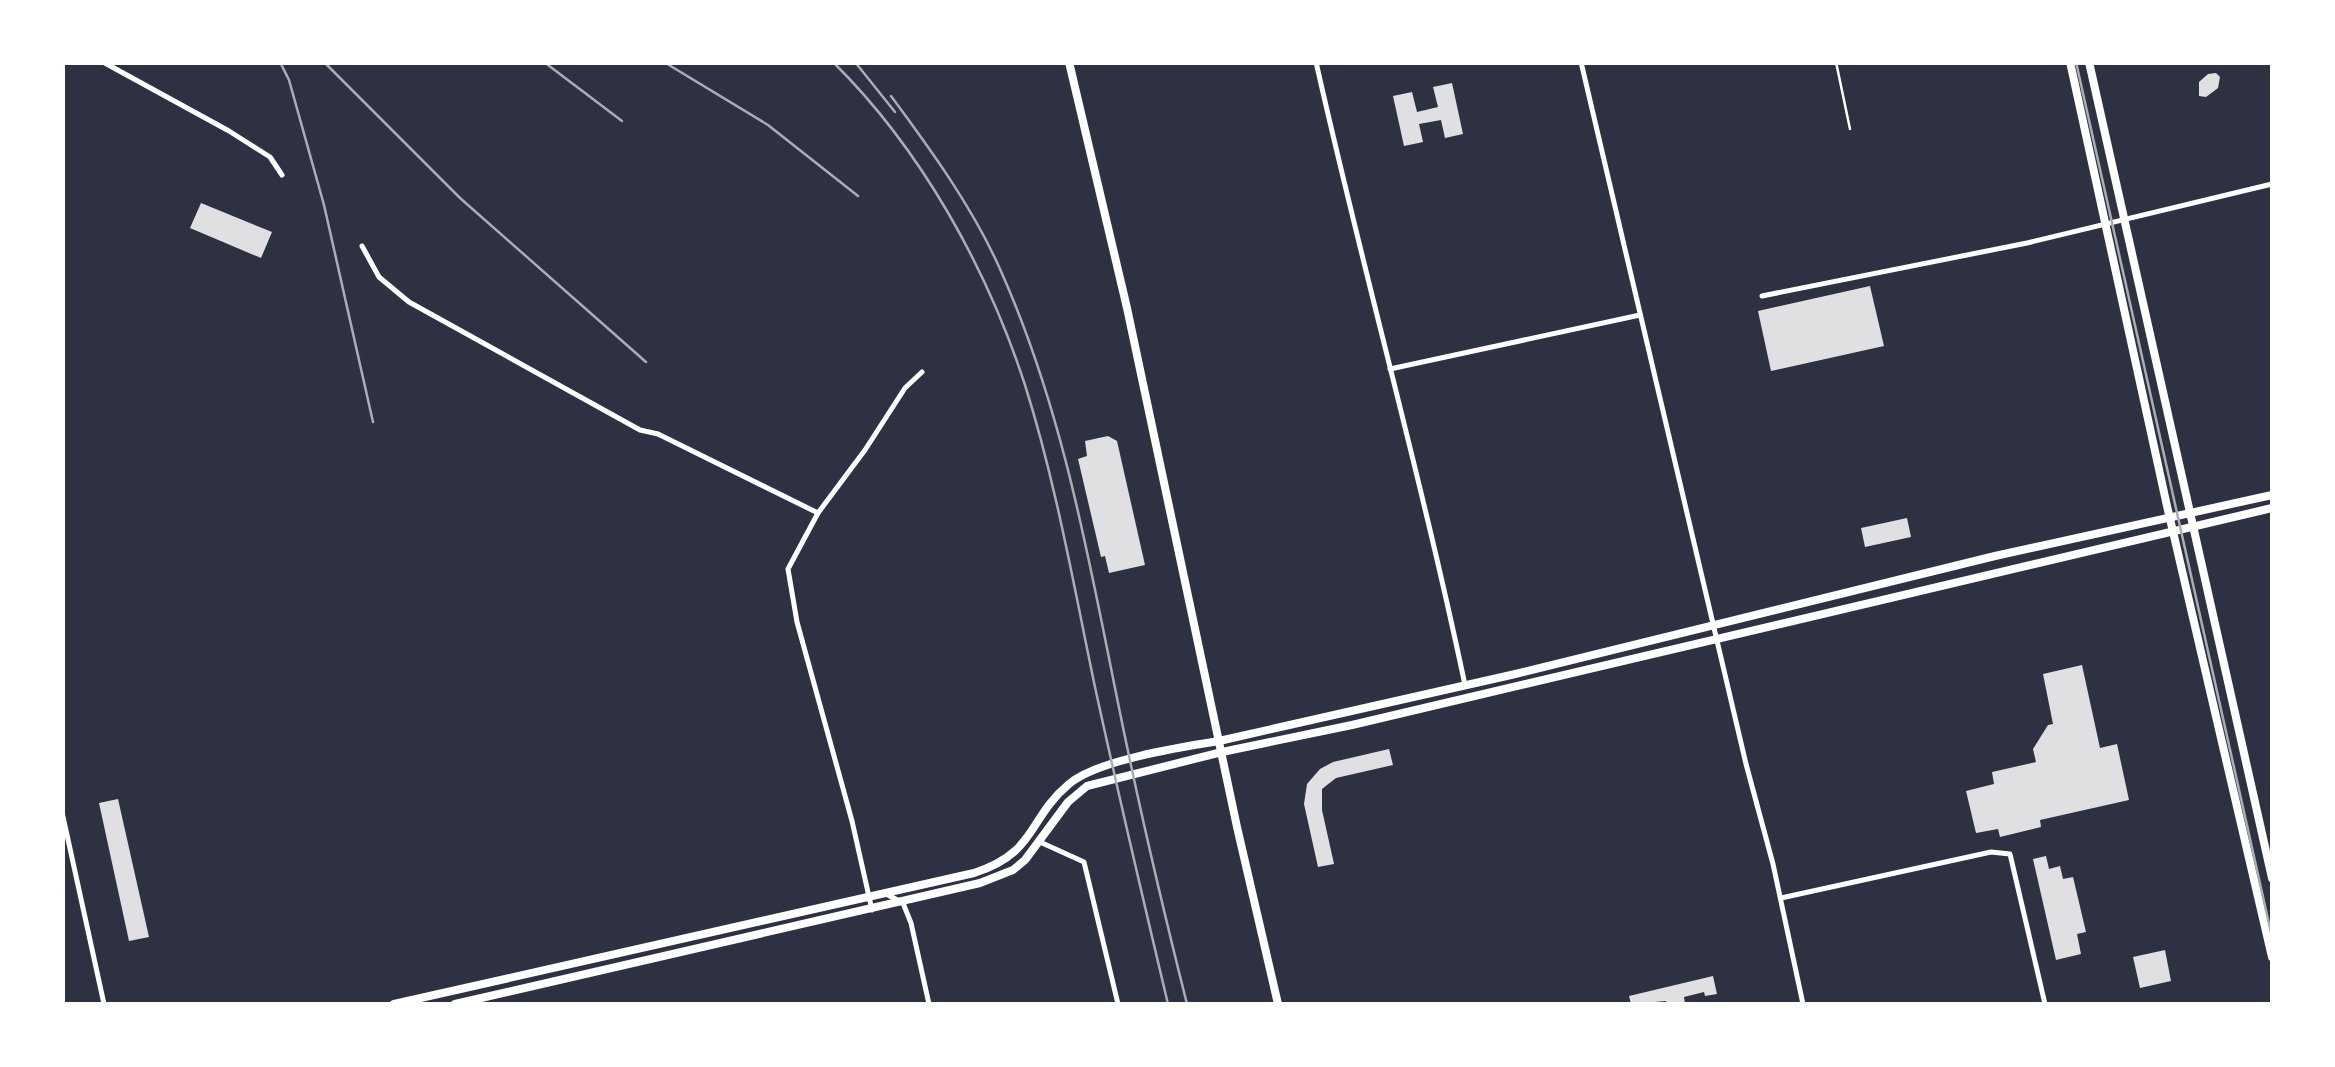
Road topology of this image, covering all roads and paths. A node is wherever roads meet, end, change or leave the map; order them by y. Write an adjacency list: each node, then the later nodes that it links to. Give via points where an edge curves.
1 (103, 62): 9 (street, via 243,139 270,157)
2 (1069, 62): 28 (main road)
3 (1316, 62): 16 (street)
4 (1581, 62): 15 (street)
5 (1836, 62): 8 (lane)
6 (2070, 62): 12 (main road)
7 (2089, 62): 11 (main road)
8 (1850, 129)
9 (282, 175)
10 (2272, 184): 11 (street)
11 (2124, 220): 12 (street); 21 (main road)
12 (2104, 224): 14 (street); 22 (main road)
13 (362, 246): 20 (street, via 378,276 409,302 480,344 640,430)
14 (1762, 296)
15 (1640, 316): 16 (street); 25 (street)
16 (1390, 369): 27 (street)
17 (922, 372): 20 (street)
18 (2272, 495): 21 (main road)
19 (2272, 508): 23 (main road)
20 (818, 513): 34 (street, via 791,557 788,580)
21 (2189, 513): 22 (main road); 23 (main road)
22 (2170, 517): 24 (main road); 25 (main road)
23 (2192, 526): 24 (main road); 32 (main road)
24 (2173, 530): 26 (main road); 38 (main road)
25 (1716, 626): 26 (street); 27 (main road)
26 (1718, 637): 29 (main road); 35 (street)
27 (1465, 685): 28 (main road)
28 (1219, 741): 29 (main road); 33 (main road, via 1082,774 1005,860)
29 (1222, 752): 31 (main road, via 1087,786); 44 (main road)
30 (62, 812): 39 (street)
31 (1040, 842): 36 (main road, via 1000,876); 43 (street, via 1084,862)
32 (2272, 878)
33 (886, 894): 34 (main road); 36 (street)
34 (870, 898): 37 (street); 40 (main road)
35 (1780, 898): 45 (street); 46 (street, via 1991,852 2010,854)
36 (903, 903): 37 (main road); 42 (street)
37 (872, 910): 41 (main road)
38 (2272, 958)
39 (104, 1004)
40 (394, 1004)
41 (456, 1004)
42 (929, 1004)
43 (1118, 1004)
44 (1278, 1004)
45 (1803, 1004)
46 (2045, 1004)

